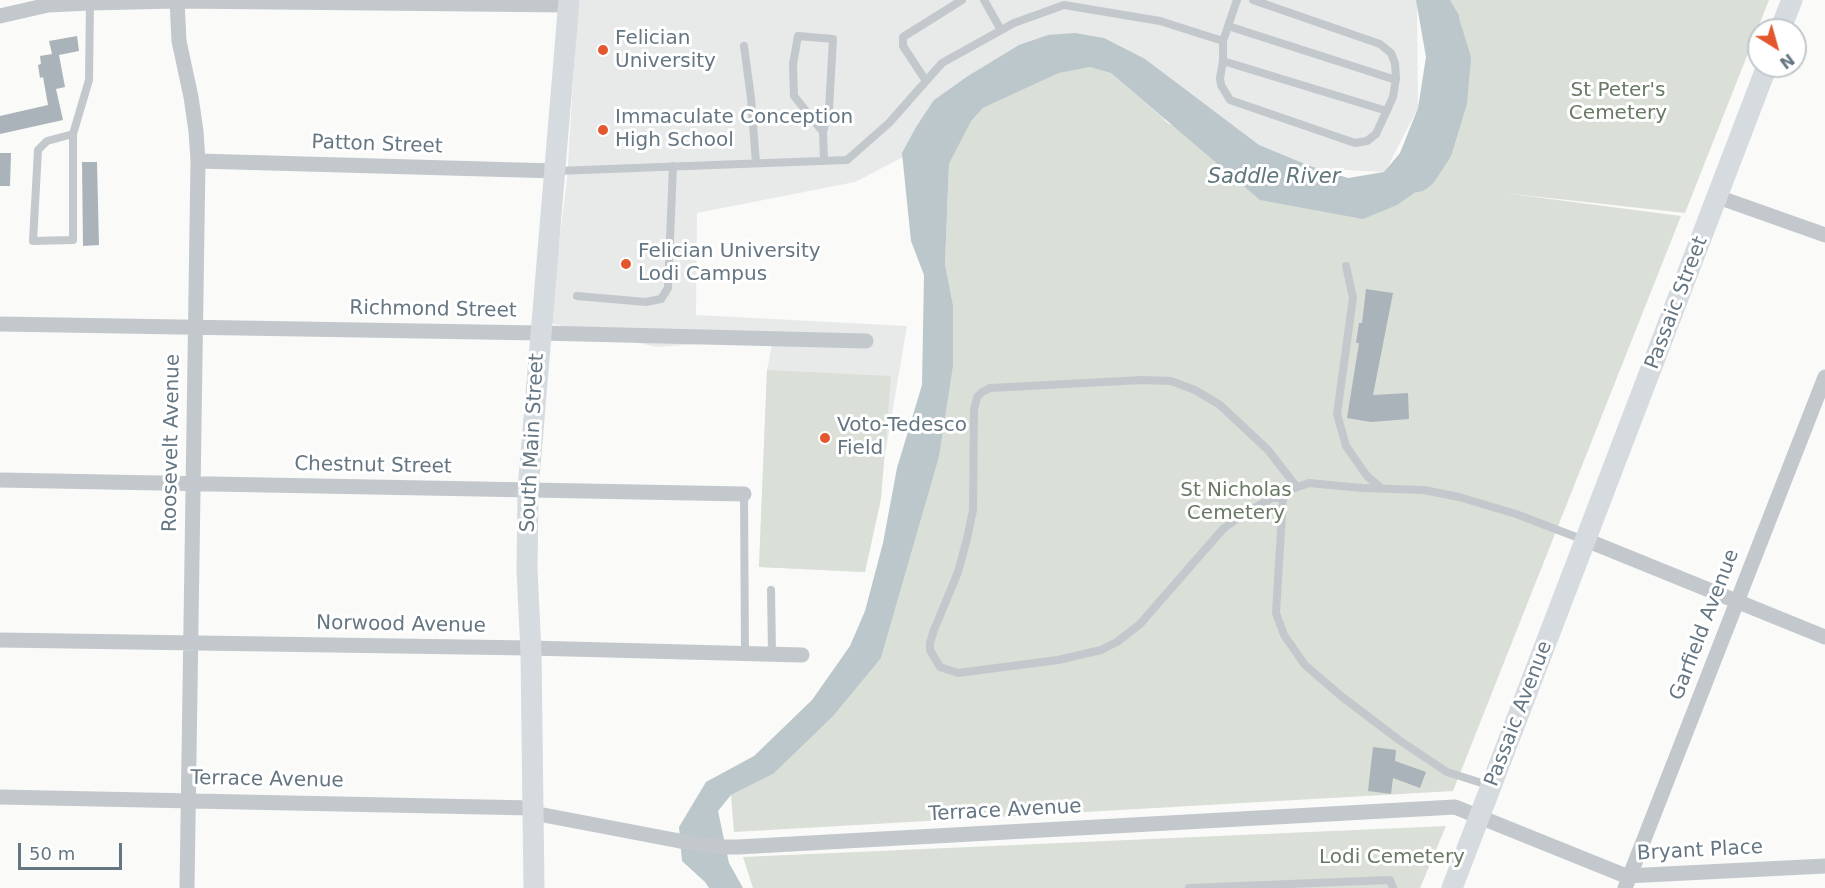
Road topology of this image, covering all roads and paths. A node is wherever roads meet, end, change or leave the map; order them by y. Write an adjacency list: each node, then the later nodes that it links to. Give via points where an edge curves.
1 (962, 0): 19 (lane, via 903,37 903,46)
2 (984, 0): 13 (lane)
3 (1253, 0): 18 (lane, via 1380,44 1391,53)
4 (1792, 0): 11 (main road)
5 (90, 1): 6 (street); 10 (street); 22 (lane, via 88,80)
6 (177, 1): 8 (street); 24 (street, Roosevelt Avenue, via 179,41 193,108)
7 (1234, 1): 12 (lane)
8 (568, 2): 27 (main road, South Main Street)
9 (1063, 3): 13 (lane); 14 (lane, via 1161,21)
10 (0, 16)
11 (1785, 18)
12 (1228, 26): 14 (lane); 18 (lane)
13 (1001, 30): 19 (lane, via 942,63)
14 (1223, 41): 16 (lane)
15 (744, 46): 25 (lane)
16 (1224, 61): 20 (lane); 20 (lane, via 1221,86 1230,100 1355,143 1376,134)
17 (1763, 78): 28 (main road, Passaic Street)
18 (1396, 80): 20 (lane)
19 (926, 81): 23 (lane, via 889,123 847,160)
20 (1387, 111)
21 (823, 132): 21 (lane, via 829,109 833,39 798,36 793,64 794,96); 23 (lane)
22 (73, 134): 22 (lane, via 47,141 38,150 33,241 73,240)
23 (824, 160): 25 (lane)
24 (198, 161): 27 (street, Patton Street); 33 (street, Roosevelt Avenue)
25 (756, 163): 26 (lane)
26 (673, 166): 27 (lane); 31 (lane, via 668,288 661,299 646,302)
27 (556, 171): 34 (main road, South Main Street)
28 (1718, 197): 29 (street); 44 (main road, Passaic Street)
29 (1825, 235)
30 (1346, 266): 40 (lane, via 1353,297 1337,414 1346,446)
31 (577, 296)
32 (0, 324): 33 (street, Richmond Street)
33 (194, 328): 34 (street, Richmond Street); 38 (street, Roosevelt Avenue)
34 (540, 333): 35 (street, Richmond Street); 41 (main road, South Main Street)
35 (866, 341)
36 (1825, 377): 46 (street, Garfield Avenue)
37 (0, 480): 38 (street, Chestnut Street)
38 (192, 484): 41 (street, Chestnut Street); 49 (street, Roosevelt Avenue)
39 (1296, 486): 40 (lane, via 1309,483); 43 (lane); 43 (lane, via 1268,450 1220,405 1171,381 990,388 977,397 974,410 973,510 967,538 930,650 940,667 958,673 1058,660 1101,650 1140,624 1223,529 1266,501)
40 (1380, 489): 44 (lane, via 1424,490 1459,497)
41 (528, 490): 42 (street, Chestnut Street); 50 (main road, South Main Street)
42 (744, 494): 51 (lane)
43 (1283, 498): 54 (lane, via 1276,614 1284,635 1305,665 1398,740 1447,772)
44 (1586, 540): 46 (street); 54 (main road, Passaic Avenue)
45 (771, 590): 52 (lane)
46 (1737, 602): 47 (street); 60 (street, Garfield Avenue)
47 (1825, 637)
48 (0, 640): 49 (street, Norwood Avenue)
49 (190, 644): 50 (street, Norwood Avenue); 56 (street, Roosevelt Avenue)
50 (530, 648): 51 (street, Norwood Avenue); 57 (main road, South Main Street)
51 (745, 653): 52 (street, Norwood Avenue)
52 (772, 654): 53 (street, Norwood Avenue)
53 (802, 655)
54 (1491, 786): 58 (main road, Passaic Avenue)
55 (0, 796): 56 (street, Terrace Avenue)
56 (188, 800): 57 (street, Terrace Avenue); 61 (street, Roosevelt Avenue)
57 (533, 810): 58 (street, Terrace Avenue, via 718,847 1455,807); 62 (main road, South Main Street)
58 (1480, 816): 60 (street, Bryant Place); 65 (main road, Passaic Avenue)
59 (1825, 866): 60 (street, Bryant Place)
60 (1628, 882)
61 (187, 888)
62 (534, 888)
63 (1189, 888): 64 (lane, via 1390,880)
64 (1394, 888)
65 (1452, 888)

